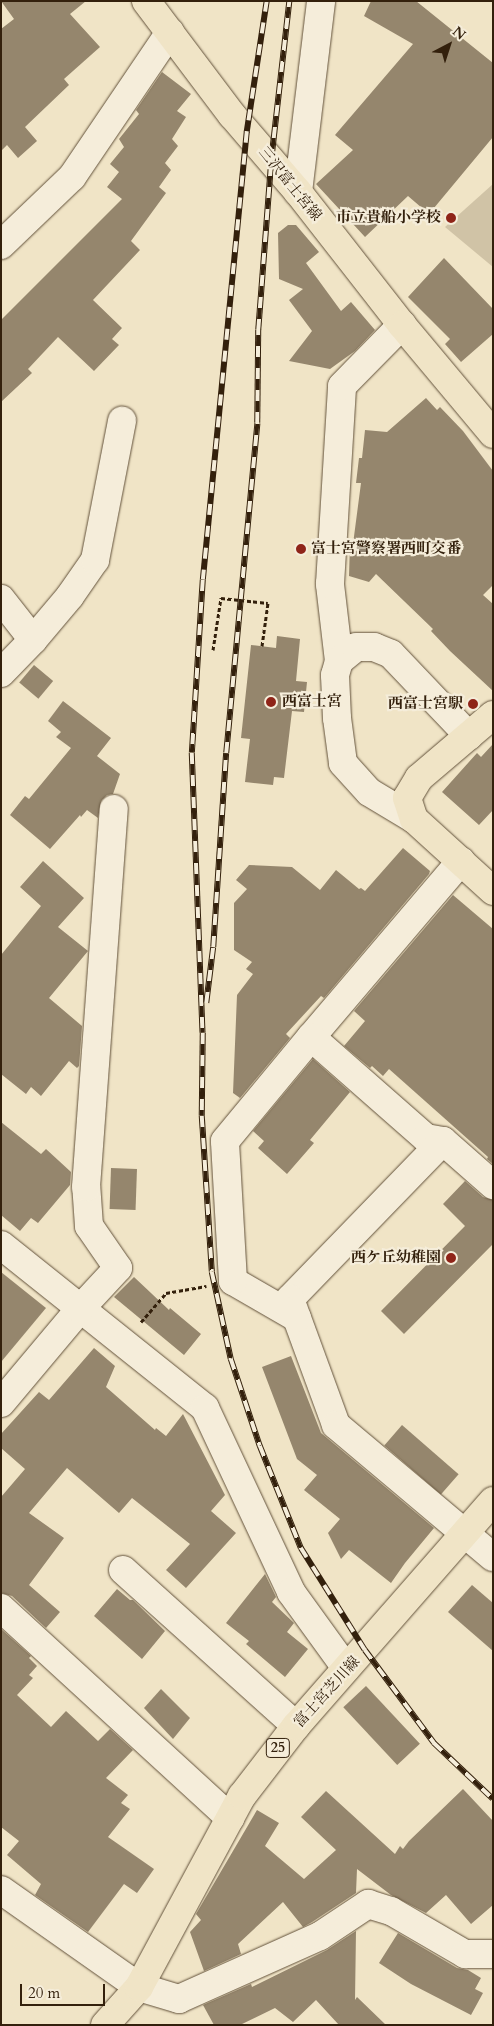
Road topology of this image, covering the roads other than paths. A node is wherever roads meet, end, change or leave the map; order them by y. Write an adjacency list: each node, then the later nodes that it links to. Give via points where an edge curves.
1 (146, 1): 3 (main road, 三沢富士宮線)
2 (322, 1): 4 (street)
3 (170, 32): 4 (main road, 三沢富士宮線, via 232,115); 5 (street, via 72,177)
4 (298, 192): 6 (main road, 三沢富士宮線)
5 (1, 245)
6 (402, 325): 8 (main road, 三沢富士宮線); 11 (street, via 342,386 330,584)
7 (122, 421): 10 (street, via 95,560)
8 (493, 434)
9 (1, 599): 10 (street)
10 (33, 640): 12 (street)
11 (339, 661): 14 (street, via 356,648 374,647 391,654); 16 (street, via 335,675 343,763 369,792)
12 (1, 673)
13 (493, 715): 14 (main road)
14 (469, 736): 16 (main road, via 419,778 407,798)
15 (114, 809): 23 (street, via 86,1187 88,1226 118,1268)
16 (414, 819): 17 (main road)
17 (461, 862): 18 (main road); 19 (street)
18 (493, 890)
19 (311, 1036): 20 (street, via 426,1138); 24 (street, via 225,1141 234,1281)
20 (443, 1141): 21 (street); 24 (street, via 290,1299)
21 (493, 1185)
22 (1, 1245): 23 (street)
23 (80, 1309): 25 (street); 31 (street, via 205,1408 291,1592)
24 (297, 1318): 27 (street, via 336,1425)
25 (1, 1403)
26 (493, 1501): 27 (main road, 富士宮芝川線 / 25)
27 (463, 1533): 28 (street); 31 (main road, 富士宮芝川線 / 25)
28 (493, 1557)
29 (123, 1570): 32 (street)
30 (1, 1608): 33 (street)
31 (346, 1668): 32 (main road, 富士宮芝川線 / 25)
32 (296, 1726): 33 (main road, 富士宮芝川線 / 25, via 242,1796)
33 (230, 1818): 36 (main road, 富士宮芝川線 / 25)
34 (1, 1890): 36 (street)
35 (493, 1954): 36 (street, via 465,1954 391,1911 368,1904 320,1936 180,1999)
36 (140, 1987): 37 (main road, 富士宮芝川線 / 25)
37 (105, 2025)

